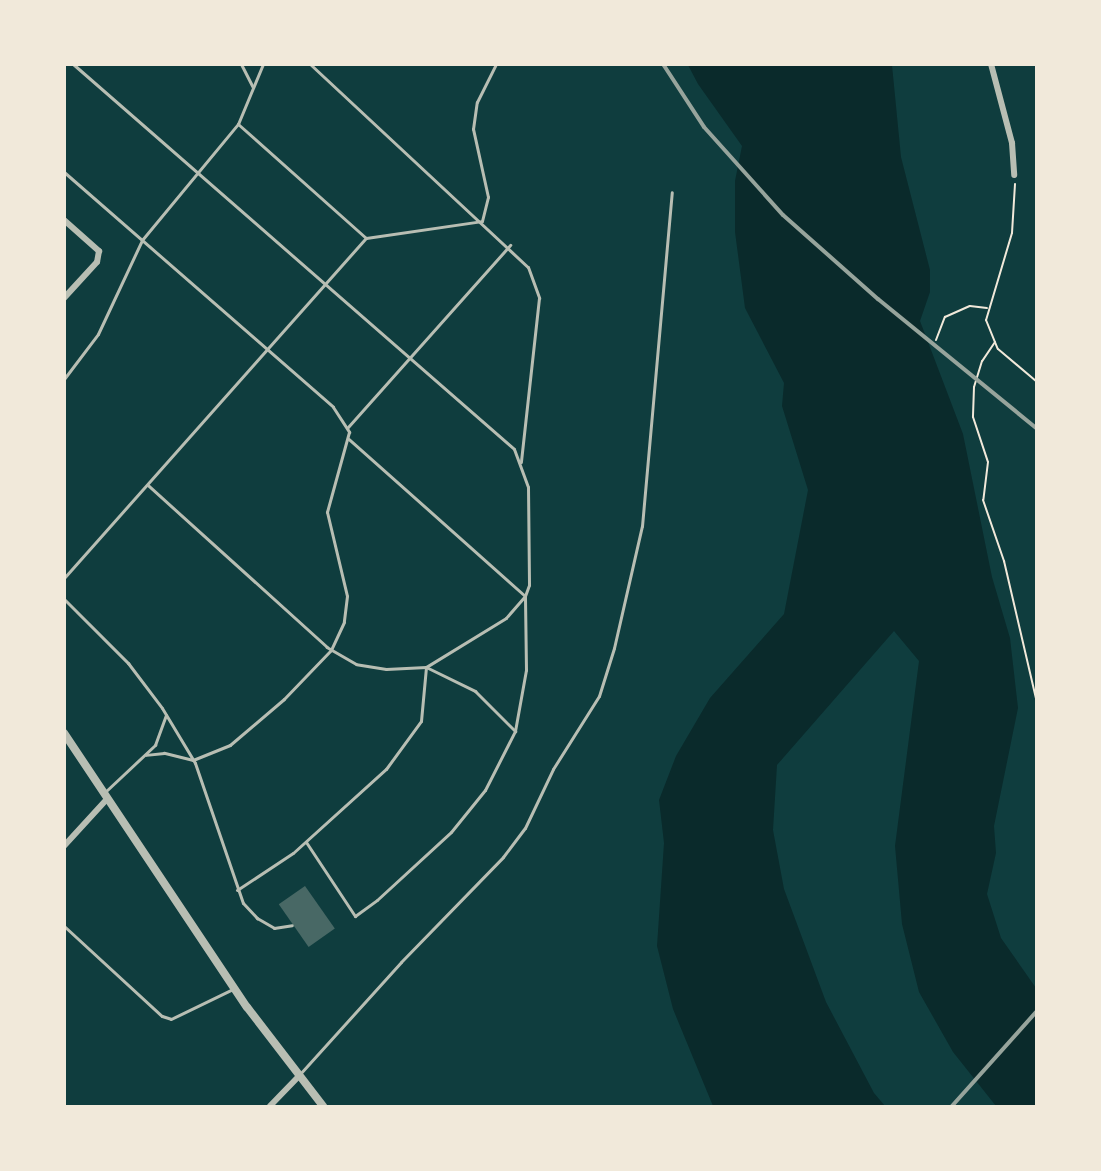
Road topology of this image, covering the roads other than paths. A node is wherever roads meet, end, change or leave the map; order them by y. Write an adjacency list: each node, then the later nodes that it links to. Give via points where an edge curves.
1 (72, 64): 10 (lane)
2 (241, 64): 7 (lane)
3 (263, 64): 7 (lane)
4 (310, 64): 14 (lane)
5 (496, 64): 14 (lane, via 477,102 472,129 488,197)
6 (991, 64): 11 (street, via 1012,144)
7 (252, 86): 8 (lane)
8 (238, 124): 10 (lane); 15 (lane)
9 (64, 172): 16 (lane)
10 (197, 174): 16 (lane); 18 (lane)
11 (1014, 175)
12 (672, 192): 46 (lane, via 642,525 599,696 553,769 525,828 503,857 401,962)
13 (64, 220): 19 (street, via 99,251 97,262)
14 (482, 221): 15 (lane); 17 (lane)
15 (366, 238): 18 (lane)
16 (142, 240): 20 (lane); 22 (lane, via 98,334)
17 (510, 245): 21 (lane); 25 (lane, via 528,267 539,298)
18 (324, 286): 20 (lane); 21 (lane)
19 (64, 298)
20 (269, 351): 23 (lane, via 333,407); 26 (lane)
21 (410, 358): 23 (lane); 25 (lane, via 501,437)
22 (64, 379)
23 (348, 427): 24 (lane)
24 (349, 439): 28 (lane); 30 (lane, via 327,512 346,596 344,622)
25 (521, 463): 28 (lane, via 528,487 532,573)
26 (148, 485): 27 (lane); 30 (lane)
27 (64, 578)
28 (525, 596): 31 (lane, via 506,618); 33 (lane, via 526,670)
29 (64, 599): 32 (lane, via 128,663)
30 (331, 650): 31 (lane, via 345,660 371,668); 38 (lane, via 293,692 230,746)
31 (426, 667): 33 (lane, via 475,691); 40 (lane, via 425,708 414,733 366,790)
32 (166, 715): 37 (lane, via 160,736); 38 (lane)
33 (514, 731): 40 (lane, via 498,769 470,811 408,872 355,916)
34 (64, 734): 36 (street)
35 (64, 743): 36 (street)
36 (77, 752): 39 (street)
37 (146, 755): 38 (lane, via 164,753); 39 (lane)
38 (193, 760): 42 (lane)
39 (106, 796): 41 (street); 45 (street)
40 (306, 843): 42 (lane)
41 (64, 846)
42 (237, 890): 43 (lane, via 249,911 264,924 281,929)
43 (292, 925)
44 (64, 926): 45 (lane, via 162,1016 171,1019)
45 (235, 988): 46 (street)
46 (298, 1077): 47 (street); 48 (street)
47 (270, 1107)
48 (323, 1107)

